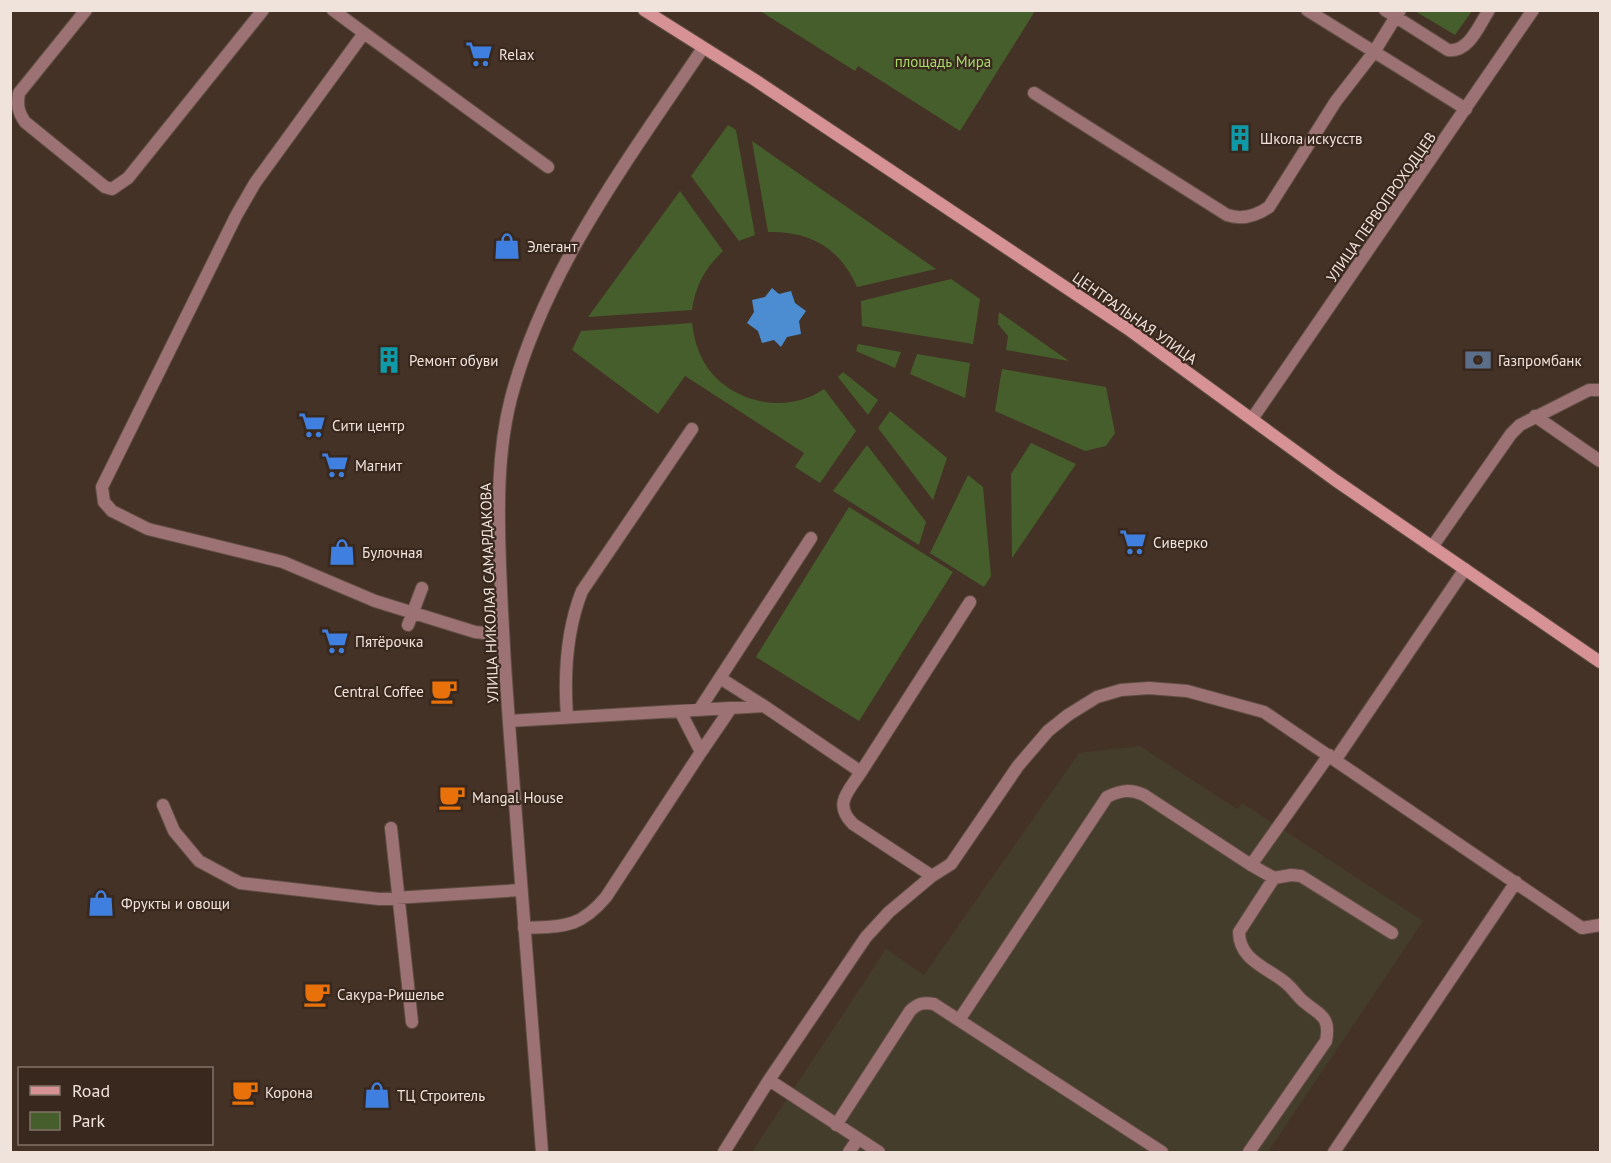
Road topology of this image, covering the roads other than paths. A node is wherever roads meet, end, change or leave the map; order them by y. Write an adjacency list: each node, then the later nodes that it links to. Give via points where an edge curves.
1 (86, 10): 2 (street, via 20,93 17,104 25,122 112,189 128,178)
2 (263, 10)
3 (333, 10): 10 (street)
4 (644, 10): 11 (main road, ЦЕНТРАЛЬНАЯ УЛИЦА)
5 (1307, 10): 12 (street)
6 (1385, 10): 9 (street)
7 (1489, 10): 9 (street, via 1469,42 1456,52)
8 (1533, 10): 14 (street, УЛИЦА ПЕРВОПРОХОДЦЕВ)
9 (1398, 14): 12 (street)
10 (364, 33): 15 (street); 21 (street, via 255,183 236,216 102,487)
11 (703, 48): 18 (main road, ЦЕНТРАЛЬНАЯ УЛИЦА, via 1128,329); 32 (street, УЛИЦА НИКОЛАЯ САМАРДАКОВА, via 582,235 525,354 502,444)
12 (1374, 52): 13 (street, via 1336,101 1269,207 1249,217 1227,215); 14 (street)
13 (1034, 93)
14 (1466, 109): 18 (street, УЛИЦА ПЕРВОПРОХОДЦЕВ)
15 (548, 167)
16 (1600, 390): 17 (street, via 1588,390)
17 (1535, 416): 20 (street); 24 (street, via 1511,434)
18 (1252, 419): 24 (main road, ЦЕНТРАЛЬНАЯ УЛИЦА)
19 (693, 429): 39 (street, via 582,591 566,663)
20 (1600, 461)
21 (104, 502): 22 (street); 25 (street, via 112,511 148,529)
22 (108, 522)
23 (811, 538): 34 (street)
24 (1432, 547): 26 (main road, ЦЕНТРАЛЬНАЯ УЛИЦА)
25 (264, 558): 27 (street); 30 (street)
26 (1465, 569): 33 (main road, ЦЕНТРАЛЬНАЯ УЛИЦА); 42 (street)
27 (258, 571)
28 (422, 588): 30 (street)
29 (970, 602): 43 (street)
30 (413, 613): 31 (street); 32 (street, via 474,632)
31 (408, 626)
32 (502, 635): 40 (street, УЛИЦА НИКОЛАЯ САМАРДАКОВА)
33 (1600, 662)
34 (720, 678): 35 (street); 37 (street)
35 (764, 706): 36 (street); 43 (street)
36 (730, 708): 37 (street); 41 (street)
37 (699, 710): 38 (street)
38 (680, 711): 39 (street); 41 (street)
39 (567, 717): 40 (street)
40 (509, 721): 50 (street, УЛИЦА НИКОЛАЯ САМАРДАКОВА)
41 (701, 752): 53 (street, via 597,908 567,926)
42 (1333, 757): 46 (street); 47 (street, via 1264,712 1241,704 1187,691 1120,690 1097,697 1048,731 951,864); 49 (street)
43 (861, 772): 47 (street, via 844,799 846,816)
44 (163, 806): 51 (street, via 174,831 199,861 240,883)
45 (391, 828): 51 (street)
46 (1251, 865): 48 (street); 55 (street, via 1144,795 1124,790 1107,797)
47 (932, 876): 57 (street, via 866,937)
48 (1274, 878): 54 (street, via 1301,876); 65 (street, via 1239,932 1239,941 1250,958 1318,1011 1328,1030 1326,1041)
49 (1516, 882): 52 (street, via 1582,928); 66 (street)
50 (521, 890): 51 (street); 53 (street, УЛИЦА НИКОЛАЯ САМАРДАКОВА)
51 (399, 898): 56 (street)
52 (1600, 925)
53 (524, 928): 60 (street, УЛИЦА НИКОЛАЯ САМАРДАКОВА)
54 (1392, 933)
55 (959, 1020): 58 (street, via 934,1004 916,1005); 64 (street)
56 (412, 1022)
57 (769, 1080): 58 (street); 61 (street)
58 (836, 1125): 59 (street)
59 (858, 1139): 62 (street); 63 (street)
60 (542, 1152)
61 (724, 1152)
62 (849, 1152)
63 (879, 1152)
64 (1162, 1152)
65 (1249, 1152)
66 (1334, 1152)

